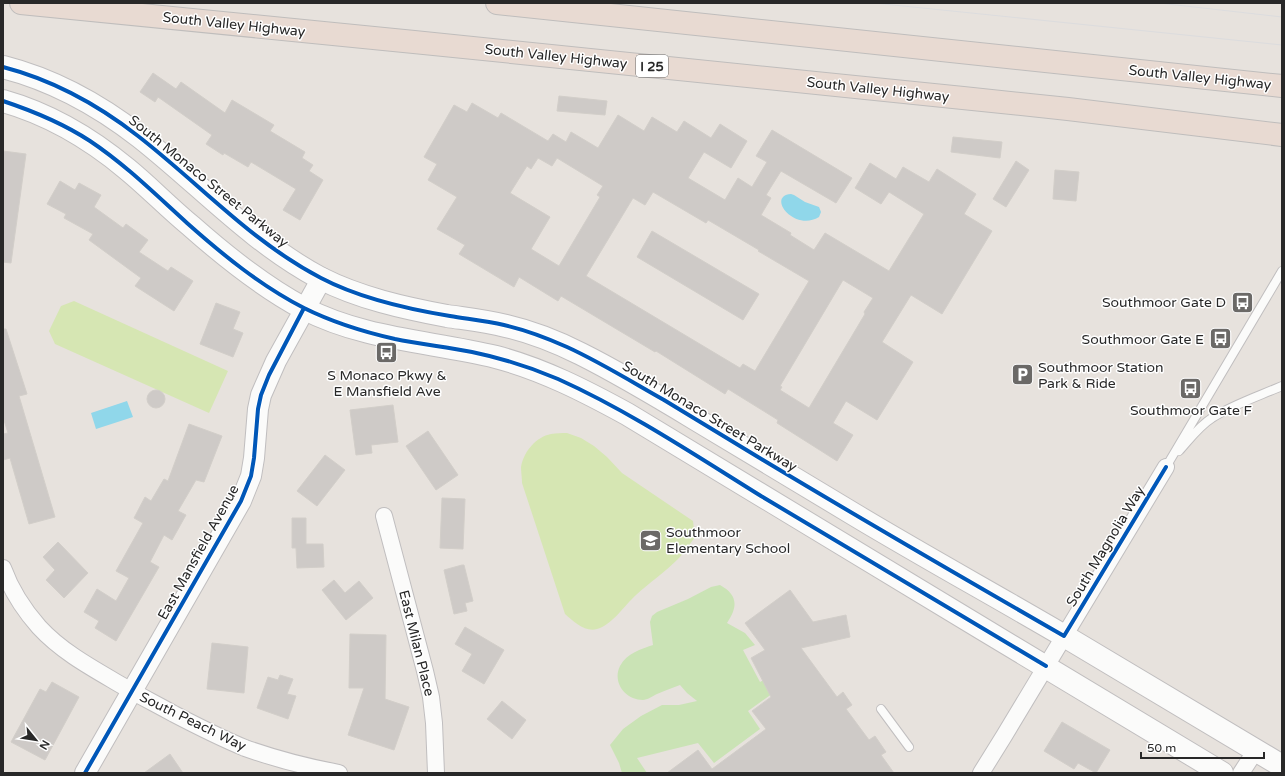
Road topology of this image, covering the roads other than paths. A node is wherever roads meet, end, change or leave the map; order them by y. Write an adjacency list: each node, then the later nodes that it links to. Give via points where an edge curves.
1 (21, 3): 6 (highway, South Valley Highway / I 25, via 963,98)
2 (497, 3): 4 (highway, South Valley Highway)
3 (3, 68): 8 (main road, South Monaco Street Parkway, via 46,81 114,118 259,239)
4 (1282, 86)
5 (3, 101): 9 (main road, via 55,122 93,143 128,170 238,266)
6 (1282, 135)
7 (1282, 271): 11 (lane)
8 (322, 278): 9 (street, East Mansfield Avenue); 14 (main road, South Monaco Street Parkway, via 387,302 521,330 581,354)
9 (304, 308): 15 (main road, via 368,332 513,362 579,389 627,414); 16 (street, East Mansfield Avenue, via 261,395 251,476 241,501)
10 (1282, 386): 11 (lane, via 1212,418 1199,428)
11 (1166, 467): 14 (street, South Magnolia Way)
12 (384, 516): 23 (street, East Milan Place, via 431,697)
13 (3, 568): 16 (street, South Peach Way, via 22,605 53,641)
14 (1064, 636): 15 (street, South Magnolia Way); 19 (main road, South Monaco Street Parkway)
15 (1046, 666): 24 (street, South Magnolia Way); 25 (main road)
16 (132, 692): 21 (street, East Mansfield Avenue); 22 (street, South Peach Way, via 244,747 292,763)
17 (881, 709): 18 (lane)
18 (909, 747)
19 (1256, 750): 20 (main road, South Monaco Street Parkway); 26 (street)
20 (1282, 766)
21 (86, 773)
22 (339, 773)
23 (436, 773)
24 (981, 773)
25 (1222, 773)
26 (1241, 773)

